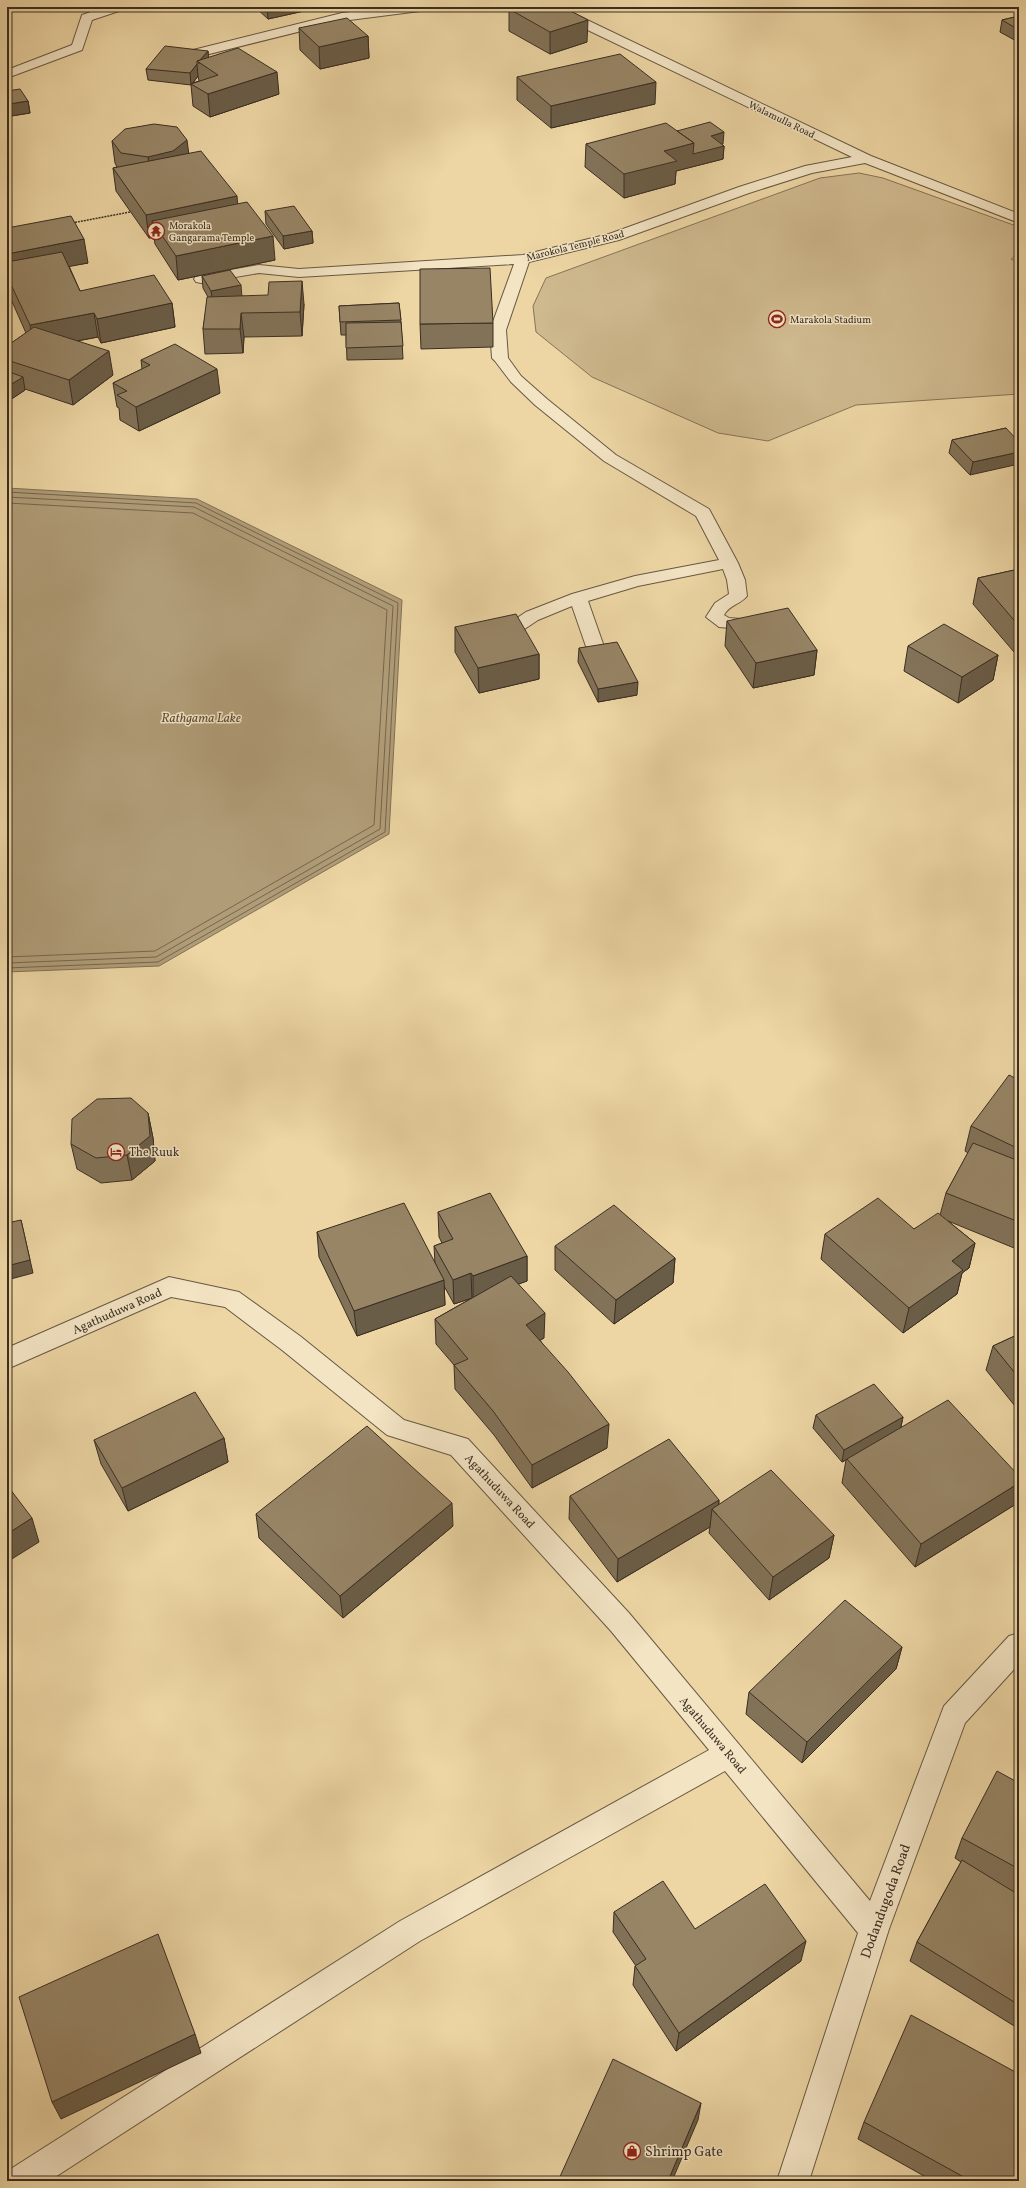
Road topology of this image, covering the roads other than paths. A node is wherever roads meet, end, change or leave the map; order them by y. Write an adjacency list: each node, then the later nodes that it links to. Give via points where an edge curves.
1 (118, 7): 5 (street, via 86,18 78,47)
2 (420, 7): 4 (street, via 342,18)
3 (550, 7): 6 (street, Walamulla Road)
4 (193, 54)
5 (7, 74)
6 (866, 159): 7 (street, Walamulla Road); 8 (street, Marokola Temple Road, via 810,169 614,237)
7 (1019, 219)
8 (523, 259): 9 (street, Marokola Temple Road, via 299,273 259,269); 10 (street, via 498,330 500,358 516,379 541,402 610,458 703,513)
9 (201, 279)
10 (729, 563): 11 (street, via 635,581); 12 (street, via 736,580 738,596 717,610 716,617 725,623 748,624)
11 (578, 598): 13 (street, via 532,616); 14 (street)
12 (752, 633)
13 (487, 646)
14 (599, 658)
15 (7, 1359): 17 (street, Agathuduwa Road, via 169,1288 231,1299 291,1343 396,1428 459,1447 620,1622)
16 (1019, 1645): 18 (street, Dodandugoda Road, via 954,1716)
17 (729, 1754): 18 (street, Agathuduwa Road); 19 (street, via 410,1931)
18 (874, 1929): 20 (street, Dodandugoda Road)
19 (20, 2181)
20 (792, 2181)

